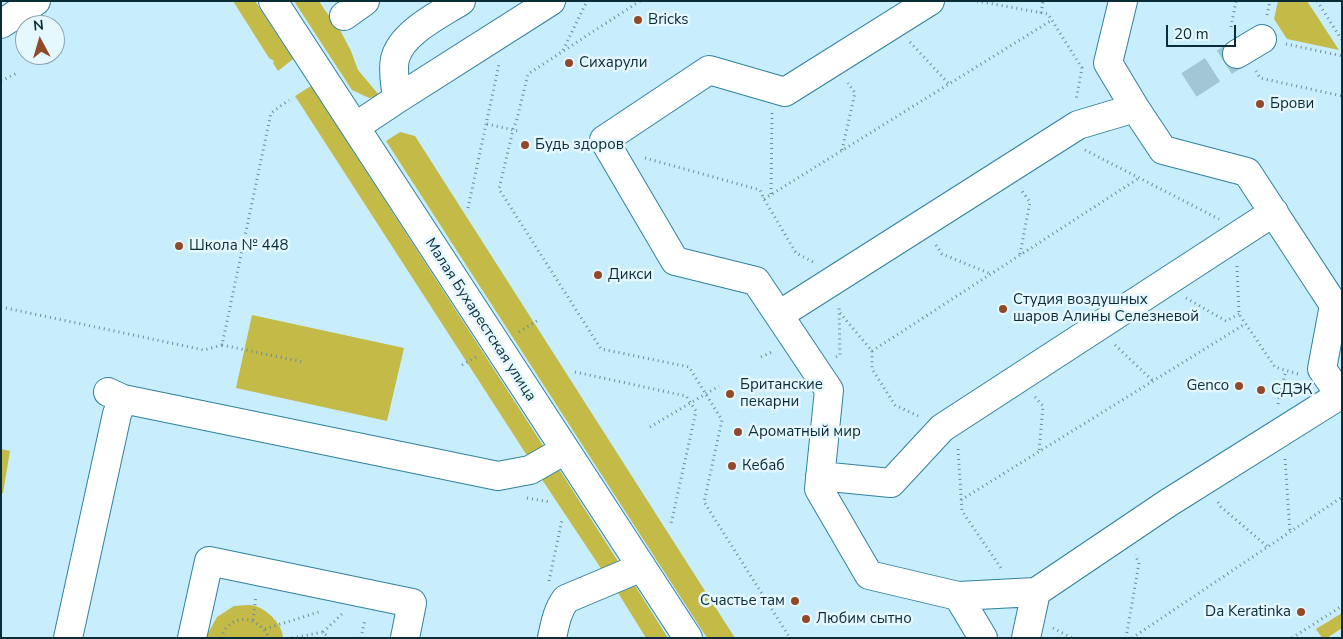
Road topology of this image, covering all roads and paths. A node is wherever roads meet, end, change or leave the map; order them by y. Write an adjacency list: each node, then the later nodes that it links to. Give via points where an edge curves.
1 (36, 1): 15 (street)
2 (273, 1): 32 (street, Малая Бухарестская улица)
3 (461, 1): 28 (street, via 410,34 400,47 394,77)
4 (551, 1): 28 (street)
5 (587, 1): 19 (path)
6 (640, 1): 19 (path)
7 (930, 1): 16 (street)
8 (977, 1): 13 (path)
9 (1043, 1): 13 (path)
10 (1123, 1): 30 (street, via 1108,63)
11 (1270, 1): 17 (path)
12 (1317, 1): 18 (path)
13 (1041, 13): 14 (path, via 1048,14)
14 (1052, 20): 26 (path); 34 (path, via 1082,68)
15 (1, 24)
16 (893, 24): 23 (street); 26 (path)
17 (1262, 39): 20 (street); 21 (path)
18 (1342, 40)
19 (563, 52): 33 (path, via 528,74)
20 (1238, 54)
21 (1342, 56)
22 (500, 61): 31 (path)
23 (834, 62): 27 (street, via 784,92); 37 (path, via 855,93)
24 (17, 73): 25 (path)
25 (1, 82)
26 (949, 84): 37 (path)
27 (772, 89): 36 (street, via 709,70); 40 (path)
28 (397, 99): 32 (street)
29 (289, 100): 57 (path, via 270,113)
30 (1135, 108): 34 (street); 43 (street, via 1163,150 1248,172)
31 (487, 124): 33 (path); 42 (path)
32 (354, 127): 73 (street, Малая Бухарестская улица)
33 (513, 130): 35 (path); 67 (path, via 499,189 601,349 689,367)
34 (1070, 130): 38 (street)
35 (518, 131)
36 (604, 140): 41 (path, via 618,150 760,190); 52 (street, via 675,261 756,281)
37 (842, 151): 40 (path)
38 (1007, 170): 44 (street); 45 (path, via 1030,202)
39 (1139, 178): 45 (path)
40 (771, 195): 41 (path)
41 (764, 199): 47 (path, via 796,252)
42 (468, 208)
43 (1274, 212): 48 (street); 68 (street, via 1334,305 1322,370)
44 (922, 224): 46 (path, via 942,254); 47 (street)
45 (1020, 255): 46 (path)
46 (991, 274): 58 (path)
47 (839, 277): 50 (path); 52 (street)
48 (1162, 285): 51 (path, via 1226,321); 55 (street)
49 (1, 307): 57 (path, via 204,350)
50 (840, 313): 58 (path); 62 (path, via 840,355)
51 (1238, 314)
52 (779, 315): 62 (street)
53 (540, 319): 56 (path)
54 (1245, 324): 65 (path)
55 (1097, 327): 64 (street); 65 (path)
56 (512, 336)
57 (222, 346): 60 (path)
58 (872, 351): 70 (path, via 872,369 895,405)
59 (483, 352): 61 (path)
60 (303, 362)
61 (462, 365)
62 (815, 369): 75 (street, via 829,390)
63 (575, 372): 69 (path, via 686,396)
64 (1018, 378): 70 (street); 74 (path, via 1043,406)
65 (1153, 381): 74 (path)
66 (719, 386): 67 (path)
67 (706, 394): 69 (path); 99 (path, via 722,420 704,502)
68 (1341, 397): 72 (street)
69 (691, 402): 71 (path); 79 (path, via 696,411)
70 (949, 423): 75 (street, via 891,483); 78 (path)
71 (650, 427)
72 (1283, 430): 76 (street); 81 (path)
73 (565, 450): 83 (street, Малая Бухарестская улица); 90 (street, via 530,470 498,476 116,395 117,414)
74 (1038, 452): 78 (path)
75 (820, 476): 87 (street, via 819,489 869,575)
76 (1204, 480): 80 (street); 82 (path, via 1221,507)
77 (1342, 497): 81 (path)
78 (961, 500): 84 (path, via 962,511)
79 (671, 524)
80 (1125, 532): 86 (street); 102 (path, via 1138,563)
81 (1290, 532): 82 (path)
82 (1268, 547): 103 (path)
83 (642, 567): 97 (street, via 566,599 557,614); 98 (street, Малая Бухарестская улица)
84 (1004, 572)
85 (360, 592): 89 (path, via 357,600); 91 (street, via 209,561); 96 (street, via 412,603)
86 (1036, 592): 87 (street); 101 (street)
87 (958, 596): 100 (street)
88 (1342, 606): 104 (path)
89 (265, 629): 92 (path, via 253,620 238,620 226,628); 93 (path)
90 (68, 638)
91 (192, 638)
92 (221, 638)
93 (269, 638)
94 (292, 638): 95 (path, via 323,632)
95 (329, 638)
96 (405, 638)
97 (552, 638)
98 (688, 638)
99 (790, 638)
100 (983, 638)
101 (1026, 638)
102 (1126, 638)
103 (1132, 638)
104 (1292, 638)

